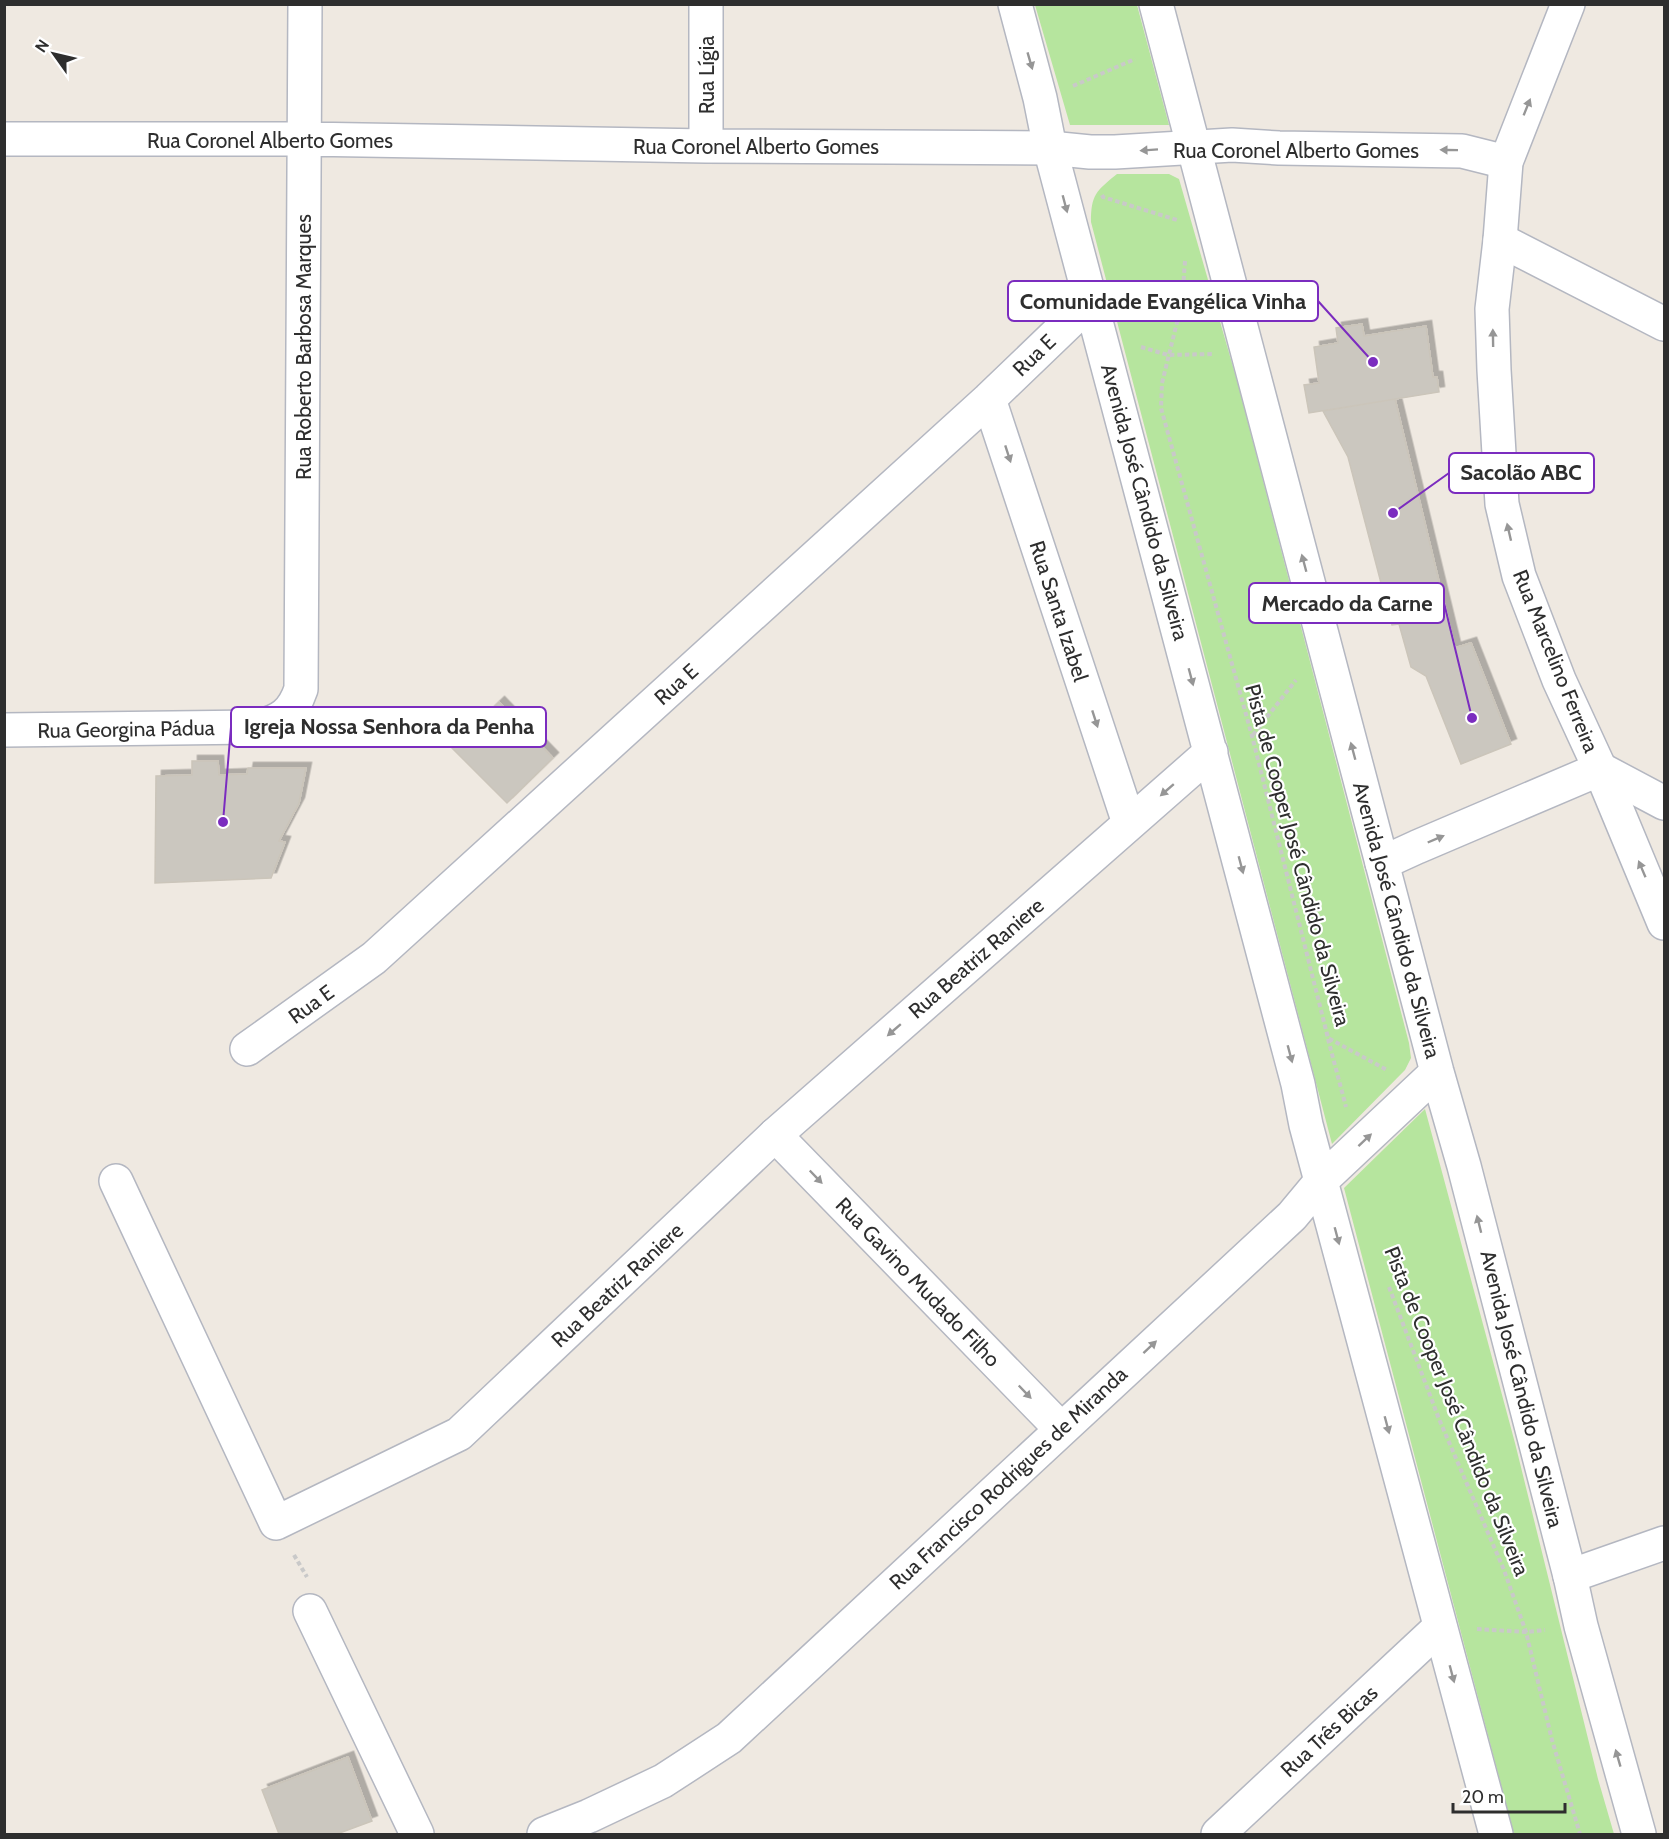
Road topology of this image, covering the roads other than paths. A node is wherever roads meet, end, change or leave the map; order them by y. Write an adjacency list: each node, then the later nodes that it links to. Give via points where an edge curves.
1 (305, 4): 7 (street, Rua Roberto Barbosa Marques)
2 (706, 4): 8 (street, Rua Lígia)
3 (1014, 4): 10 (street, Avenida José Cândido da Silveira, one-way to 10)
4 (1156, 4): 9 (street, Avenida José Cândido da Silveira)
5 (1568, 4): 11 (street, Rua Marcelino Ferreira, one-way to 5)
6 (4, 139): 7 (street, Rua Coronel Alberto Gomes)
7 (304, 139): 8 (street, Rua Coronel Alberto Gomes); 16 (street, Rua Roberto Barbosa Marques)
8 (706, 146): 10 (street, Rua Coronel Alberto Gomes)
9 (1194, 147): 10 (street, Rua Coronel Alberto Gomes, one-way to 10, via 1115,152); 11 (street, Rua Coronel Alberto Gomes, one-way to 9, via 1462,151); 22 (street, Avenida José Cândido da Silveira, one-way to 9)
10 (1050, 148): 13 (street, Avenida José Cândido da Silveira, one-way to 13)
11 (1506, 162): 12 (street, Rua Marcelino Ferreira)
12 (1500, 240): 14 (street); 19 (street, Rua Marcelino Ferreira, one-way to 12, via 1559,680 1519,576 1502,504 1492,309)
13 (1091, 301): 15 (street, Rua E); 18 (street, Avenida José Cândido da Silveira, one-way to 18)
14 (1665, 324)
15 (989, 399): 21 (street, Rua Santa Izabel, one-way to 21); 24 (street, Rua E, via 374,958)
16 (301, 689): 17 (street, Rua Georgina Pádua, via 286,714 257,727)
17 (4, 730)
18 (1211, 752): 21 (street, Rua Beatriz Raniere, one-way to 21); 27 (street, Avenida José Cândido da Silveira, one-way to 27)
19 (1600, 769): 20 (street); 22 (street, one-way to 19); 23 (street, Rua Marcelino Ferreira, one-way to 19)
20 (1665, 803)
21 (1130, 823): 26 (street, Rua Beatriz Raniere, one-way to 26)
22 (1382, 863): 25 (street, Avenida José Cândido da Silveira)
23 (1665, 923)
24 (247, 1049)
25 (1437, 1072): 27 (street, Rua Francisco Rodrigues de Miranda, one-way to 25); 31 (street, Avenida José Cândido da Silveira, one-way to 25)
26 (776, 1135): 28 (street, Rua Beatriz Raniere, via 459,1434 276,1523); 29 (street, Rua Gavino Mudado Filho, one-way to 29)
27 (1322, 1180): 29 (street, Rua Francisco Rodrigues de Miranda, one-way to 27, via 1292,1216); 33 (street, Avenida José Cândido da Silveira, one-way to 33)
28 (116, 1181)
29 (1061, 1429): 35 (street, Rua Francisco Rodrigues de Miranda, via 729,1738 663,1781)
30 (1665, 1543): 31 (street)
31 (1570, 1576): 38 (street, Avenida José Cândido da Silveira, one-way to 31)
32 (310, 1611): 34 (street)
33 (1440, 1627): 36 (street, Rua Três Bicas); 37 (street, Avenida José Cândido da Silveira, one-way to 37)
34 (417, 1834)
35 (544, 1834)
36 (1218, 1834)
37 (1496, 1834)
38 (1640, 1834)

